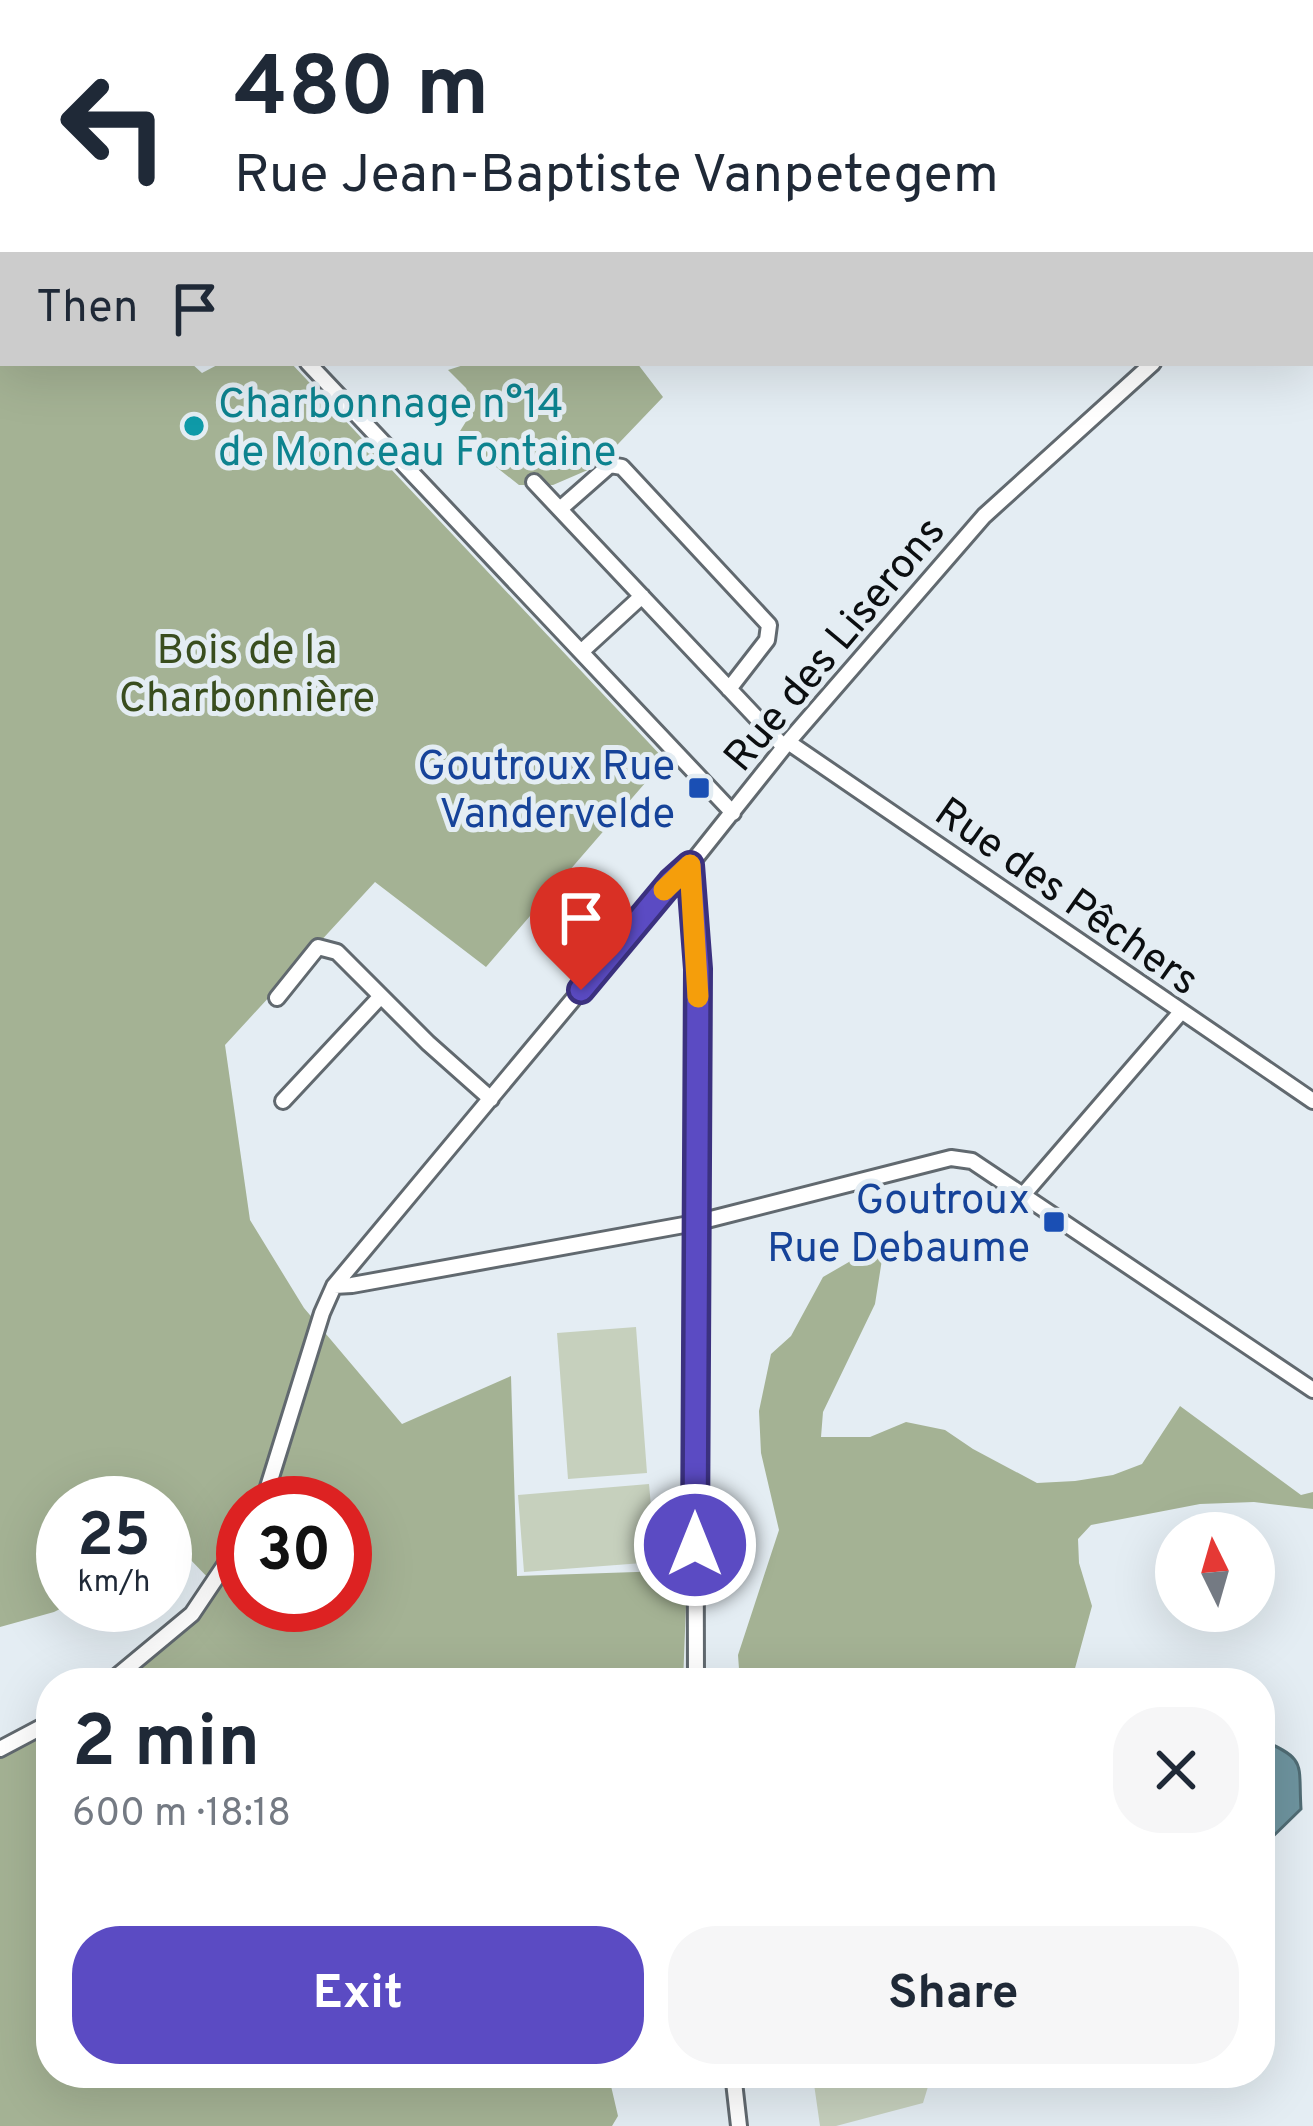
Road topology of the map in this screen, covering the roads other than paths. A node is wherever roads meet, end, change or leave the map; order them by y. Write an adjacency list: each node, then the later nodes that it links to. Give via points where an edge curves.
1 (311, 366): 6 (street)
2 (1150, 366): 8 (street, Rue des Liserons, via 984,516)
3 (534, 482): 4 (street, Rue des Pêchers)
4 (560, 509): 5 (street, Rue des Pêchers); 7 (street, via 610,465 622,467 769,626)
5 (643, 596): 6 (street); 7 (street, Rue des Pêchers)
6 (581, 652): 9 (street)
7 (729, 689): 8 (street, Rue des Pêchers)
8 (786, 744): 9 (street, Rue des Liserons); 13 (street, Rue des Pêchers)
9 (733, 812): 10 (street, Rue des Liserons)
10 (690, 865): 14 (street, Rue des Liserons); 18 (street, via 698,969)
11 (381, 996): 12 (street, via 337,952 318,947); 14 (street); 15 (street)
12 (277, 998)
13 (1181, 1012): 16 (street, Rue des Pêchers); 17 (street)
14 (491, 1099): 19 (street, Rue des Liserons)
15 (283, 1101)
16 (1313, 1101)
17 (1023, 1195): 18 (street, via 972,1161 951,1158); 20 (street)
18 (695, 1223): 19 (street); 24 (street)
19 (334, 1286): 21 (street, Rue des Liserons)
20 (1313, 1390)
21 (271, 1476)
22 (216, 1578): 23 (street, via 192,1614)
23 (127, 1668)
24 (696, 1668)
25 (36, 1730): 26 (street)
26 (0, 1749)
27 (735, 2088): 28 (street)
28 (739, 2126)

